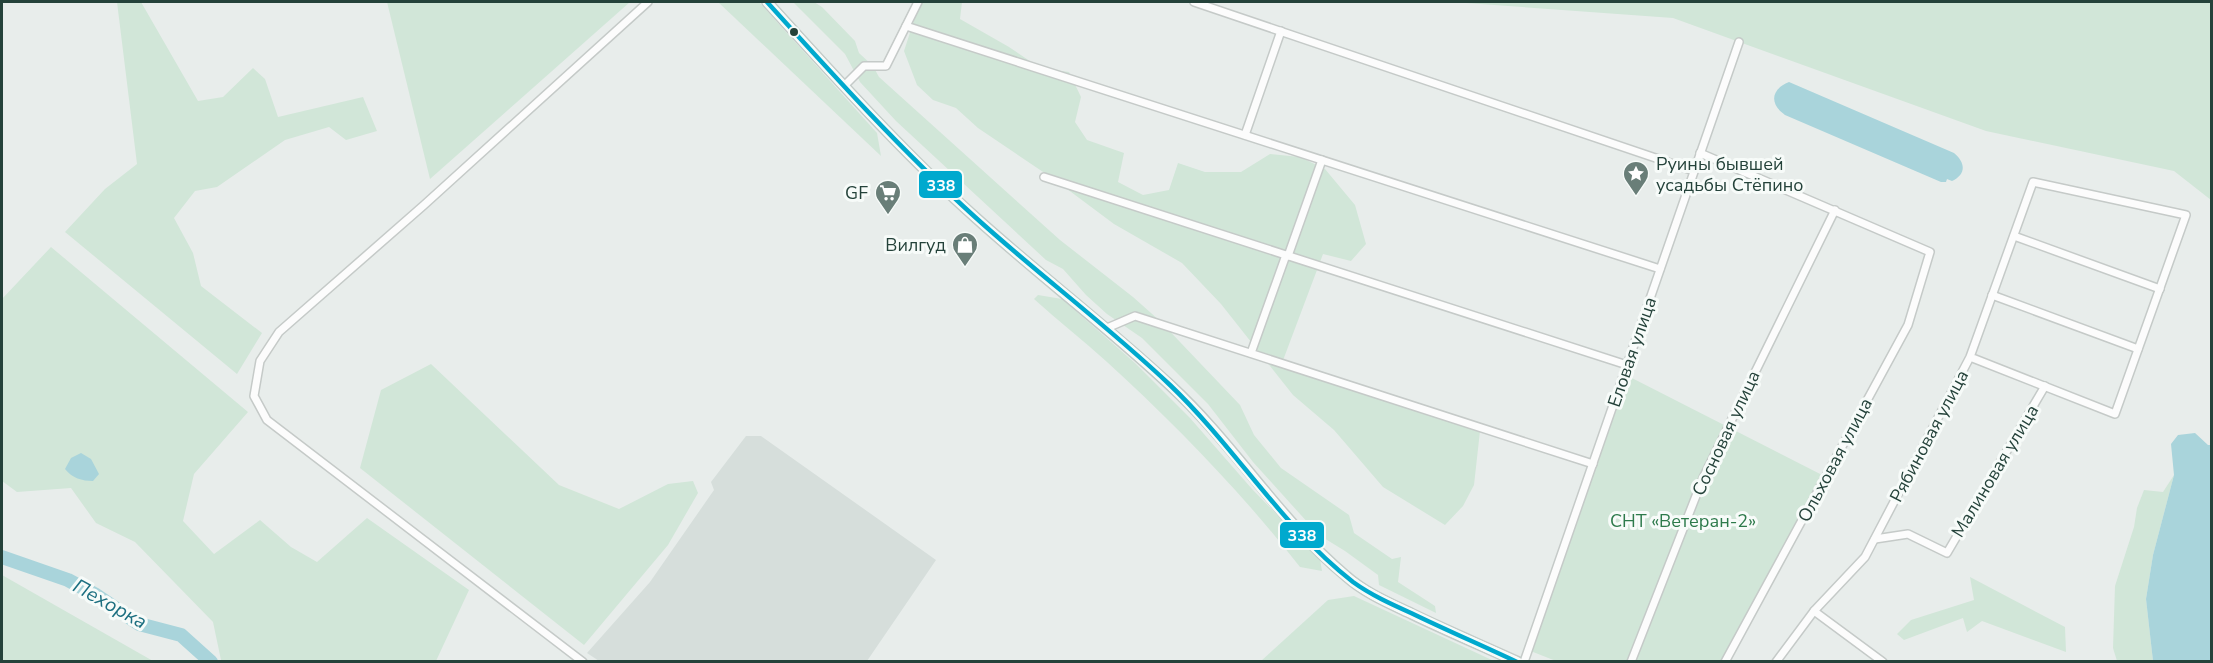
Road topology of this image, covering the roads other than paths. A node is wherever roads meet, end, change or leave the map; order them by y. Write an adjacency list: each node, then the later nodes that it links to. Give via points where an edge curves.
1 (648, 2): 29 (street, via 279,332 260,361 254,396 267,420)
2 (767, 2): 8 (main road)
3 (918, 2): 5 (street)
4 (1194, 2): 6 (street)
5 (906, 26): 8 (street, via 886,66 864,66); 9 (street)
6 (1281, 31): 9 (street); 12 (street)
7 (1739, 42): 10 (street, Еловая улица)
8 (845, 85): 20 (main road, via 974,217)
9 (1245, 135): 11 (street)
10 (1700, 153): 12 (street, Еловая улица); 14 (street)
11 (1322, 160): 16 (street); 17 (street)
12 (1694, 171): 17 (street, Еловая улица)
13 (1044, 177): 16 (street)
14 (1835, 210): 32 (street, Сосновая улица, via 1703,478); 33 (street, Ольховая улица, via 1930,252 1908,326)
15 (2013, 236): 18 (street); 18 (street, Рябиновая улица, via 2033,182 2186,215); 19 (street, Рябиновая улица)
16 (1287, 255): 22 (street); 24 (street)
17 (1660, 269): 24 (street, Еловая улица)
18 (2160, 289): 21 (street)
19 (1992, 295): 21 (street); 23 (street, Рябиновая улица)
20 (1107, 328): 22 (street, via 1135,316); 30 (main road, via 1200,414 1290,524 1347,577 1389,604)
21 (2138, 349): 25 (street, via 2115,414)
22 (1251, 354): 26 (street)
23 (1970, 357): 25 (street); 27 (street, Рябиновая улица)
24 (1627, 365): 26 (street, Еловая улица)
25 (2045, 386): 27 (street, Малиновая улица, via 1947,553 1908,534)
26 (1593, 464): 31 (street, Еловая улица)
27 (1875, 539): 28 (street, Рябиновая улица, via 1865,556)
28 (1814, 611): 34 (street, Рябиновая улица); 35 (street)
29 (583, 662)
30 (1518, 662)
31 (1524, 662)
32 (1631, 662)
33 (1725, 662)
34 (1776, 662)
35 (1883, 662)

